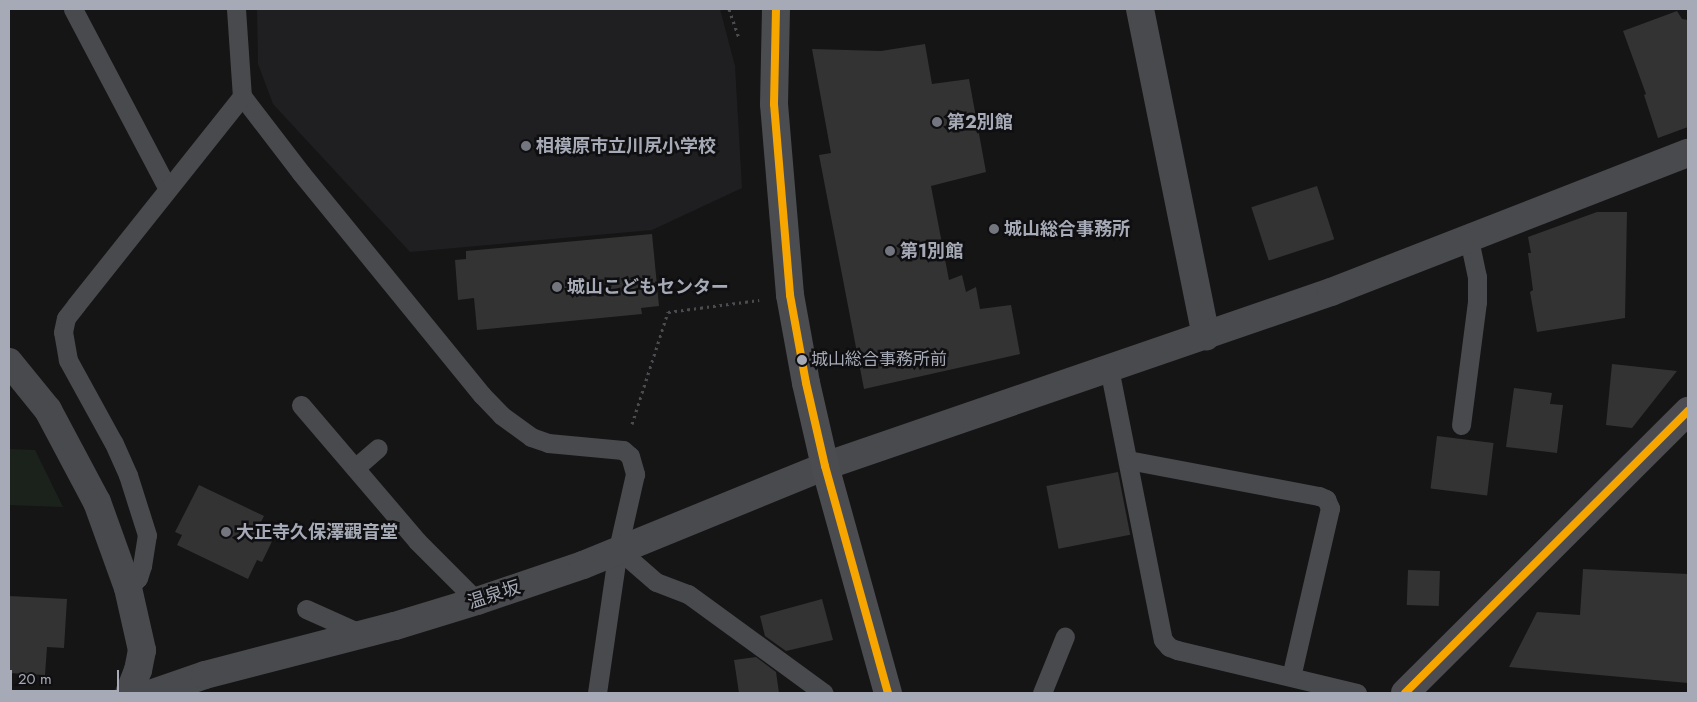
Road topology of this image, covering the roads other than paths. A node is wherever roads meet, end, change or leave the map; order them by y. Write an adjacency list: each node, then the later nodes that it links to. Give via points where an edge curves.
1 (73, 9): 7 (lane)
2 (236, 9): 5 (lane)
3 (776, 9): 17 (main road, via 774,104 790,295)
4 (1140, 9): 9 (street)
5 (242, 96): 7 (lane); 19 (lane, via 370,258 501,415 517,428 548,444 623,450 630,456 635,474)
6 (1688, 153): 8 (street, 温泉坂)
7 (167, 187): 20 (lane, via 66,318 63,332 68,360 125,467 148,535 138,578)
8 (1469, 239): 9 (street, 温泉坂); 14 (lane, via 1477,302)
9 (1206, 336): 11 (street, 温泉坂)
10 (9, 362): 20 (street, via 48,410 97,502)
11 (1109, 368): 16 (lane); 17 (street, 温泉坂)
12 (301, 405): 18 (lane)
13 (1688, 411): 33 (highway)
14 (1461, 425)
15 (378, 448): 18 (lane)
16 (1128, 460): 25 (lane, via 1163,640 1177,650); 25 (lane, via 1326,499 1330,508)
17 (826, 466): 19 (street, 温泉坂); 30 (main road)
18 (355, 468): 21 (lane, via 417,541)
19 (618, 549): 21 (street, 温泉坂, via 582,565); 28 (lane); 29 (lane, via 656,582 688,594)
20 (128, 588): 26 (street, via 142,650)
21 (477, 601): 23 (street, 温泉坂)
22 (306, 609): 23 (lane)
23 (362, 634): 27 (street, 温泉坂, via 205,675)
24 (1064, 636): 31 (lane)
25 (1291, 677): 32 (lane)
26 (129, 693)
27 (153, 693)
28 (597, 693)
29 (824, 693)
30 (888, 693)
31 (1042, 693)
32 (1357, 693)
33 (1405, 693)

